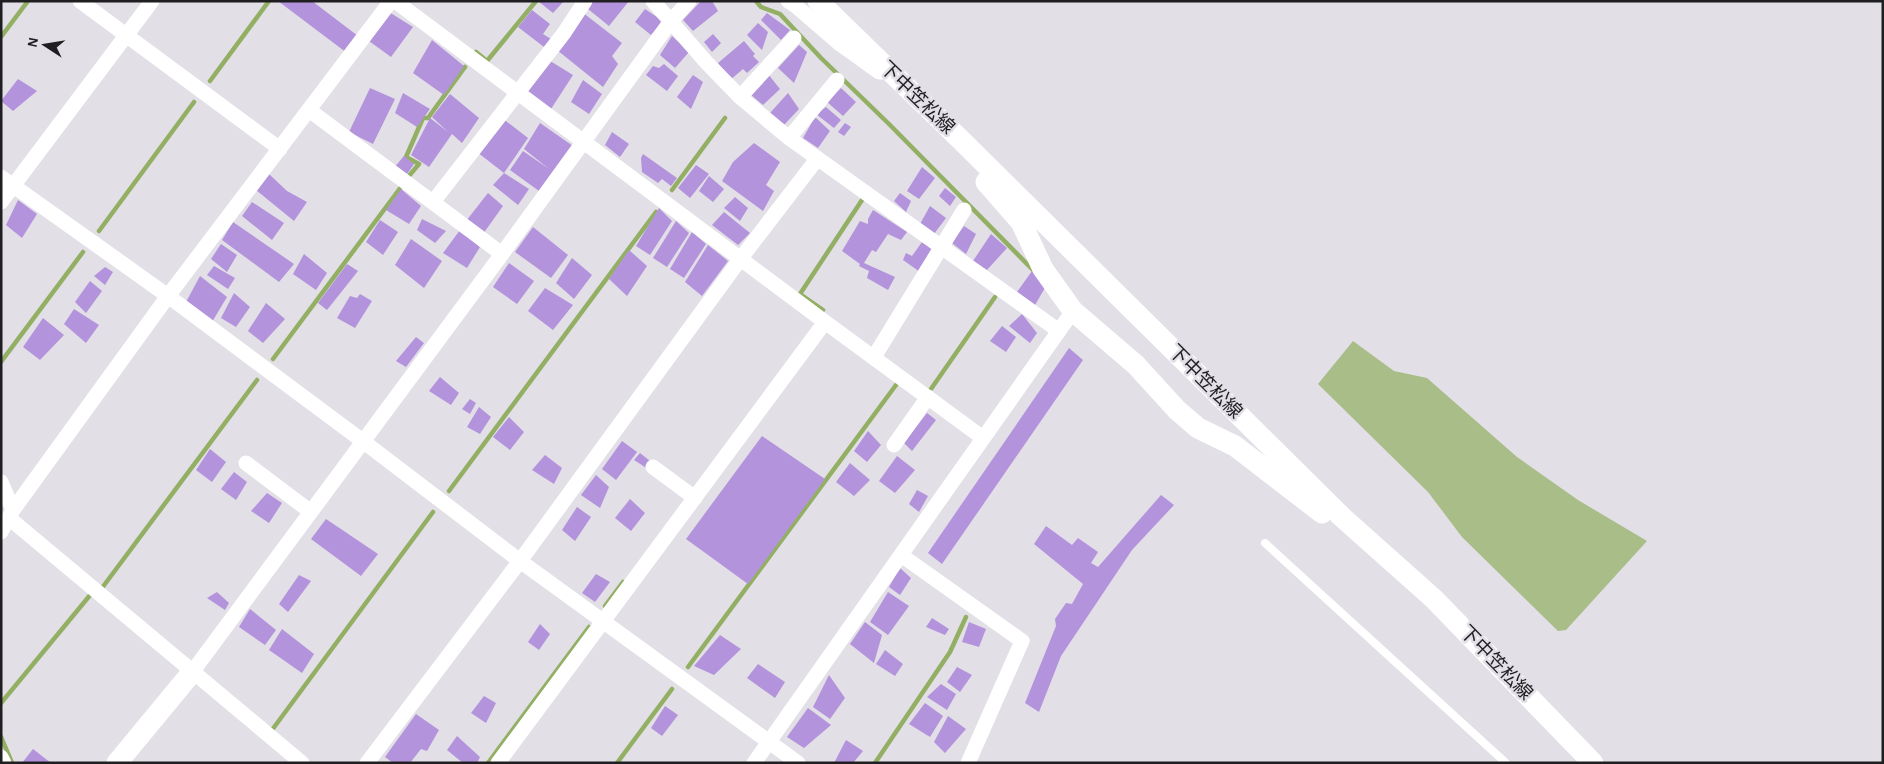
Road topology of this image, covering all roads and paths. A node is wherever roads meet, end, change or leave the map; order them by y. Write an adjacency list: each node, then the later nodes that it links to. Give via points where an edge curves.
1 (80, 1): 10 (street)
2 (152, 1): 10 (street)
3 (393, 1): 14 (street); 16 (street)
4 (585, 1): 14 (street)
5 (653, 1): 9 (street)
6 (689, 1): 9 (street)
7 (788, 1): 12 (street, via 879,72)
8 (818, 1): 12 (main road, 下中笠松線)
9 (671, 21): 15 (street); 18 (street)
10 (128, 36): 20 (street); 22 (street)
11 (794, 38): 15 (street)
12 (890, 72): 19 (main road, 下中笠松線)
13 (837, 80): 17 (street)
14 (517, 92): 18 (street); 24 (street)
15 (740, 97): 17 (street)
16 (309, 110): 20 (street); 24 (street)
17 (789, 138): 21 (street)
18 (585, 142): 27 (street); 28 (street)
19 (964, 143): 30 (main road, via 970,163 1021,222 1043,269); 44 (main road, 下中笠松線)
20 (280, 149): 29 (street)
21 (817, 159): 26 (street); 28 (street)
22 (7, 182): 23 (street); 29 (street)
23 (1, 202)
24 (433, 202): 27 (street)
25 (964, 210): 26 (street)
26 (942, 247): 32 (street); 33 (street)
27 (502, 254): 36 (street)
28 (741, 258): 31 (street); 48 (street)
29 (168, 296): 36 (street); 43 (street)
30 (1073, 312): 32 (street); 44 (main road, via 1136,365 1176,410 1198,428 1235,446 1321,512)
31 (825, 322): 33 (street); 41 (street)
32 (1059, 331): 35 (street)
33 (874, 357): 34 (street)
34 (928, 397): 35 (street); 37 (street)
35 (983, 438): 47 (street)
36 (364, 442): 42 (street); 48 (street)
37 (894, 445)
38 (246, 462): 42 (street)
39 (653, 467): 41 (street)
40 (1, 482): 43 (street)
41 (695, 498): 49 (street)
42 (312, 512): 50 (street)
43 (11, 514): 45 (street); 50 (street)
44 (1342, 517): 53 (main road, 下中笠松線, via 1434,599)
45 (1, 532)
46 (1265, 543): 62 (lane)
47 (900, 556): 51 (street); 61 (street, via 1022,641)
48 (520, 561): 49 (street); 57 (street)
49 (603, 621): 51 (street); 58 (street)
50 (193, 670): 55 (main road); 56 (street)
51 (769, 743): 59 (street); 60 (street)
52 (1, 756): 54 (street)
53 (1592, 762)
54 (4, 763)
55 (117, 763)
56 (302, 763)
57 (367, 763)
58 (498, 763)
59 (754, 763)
60 (798, 763)
61 (968, 763)
62 (1506, 763)

